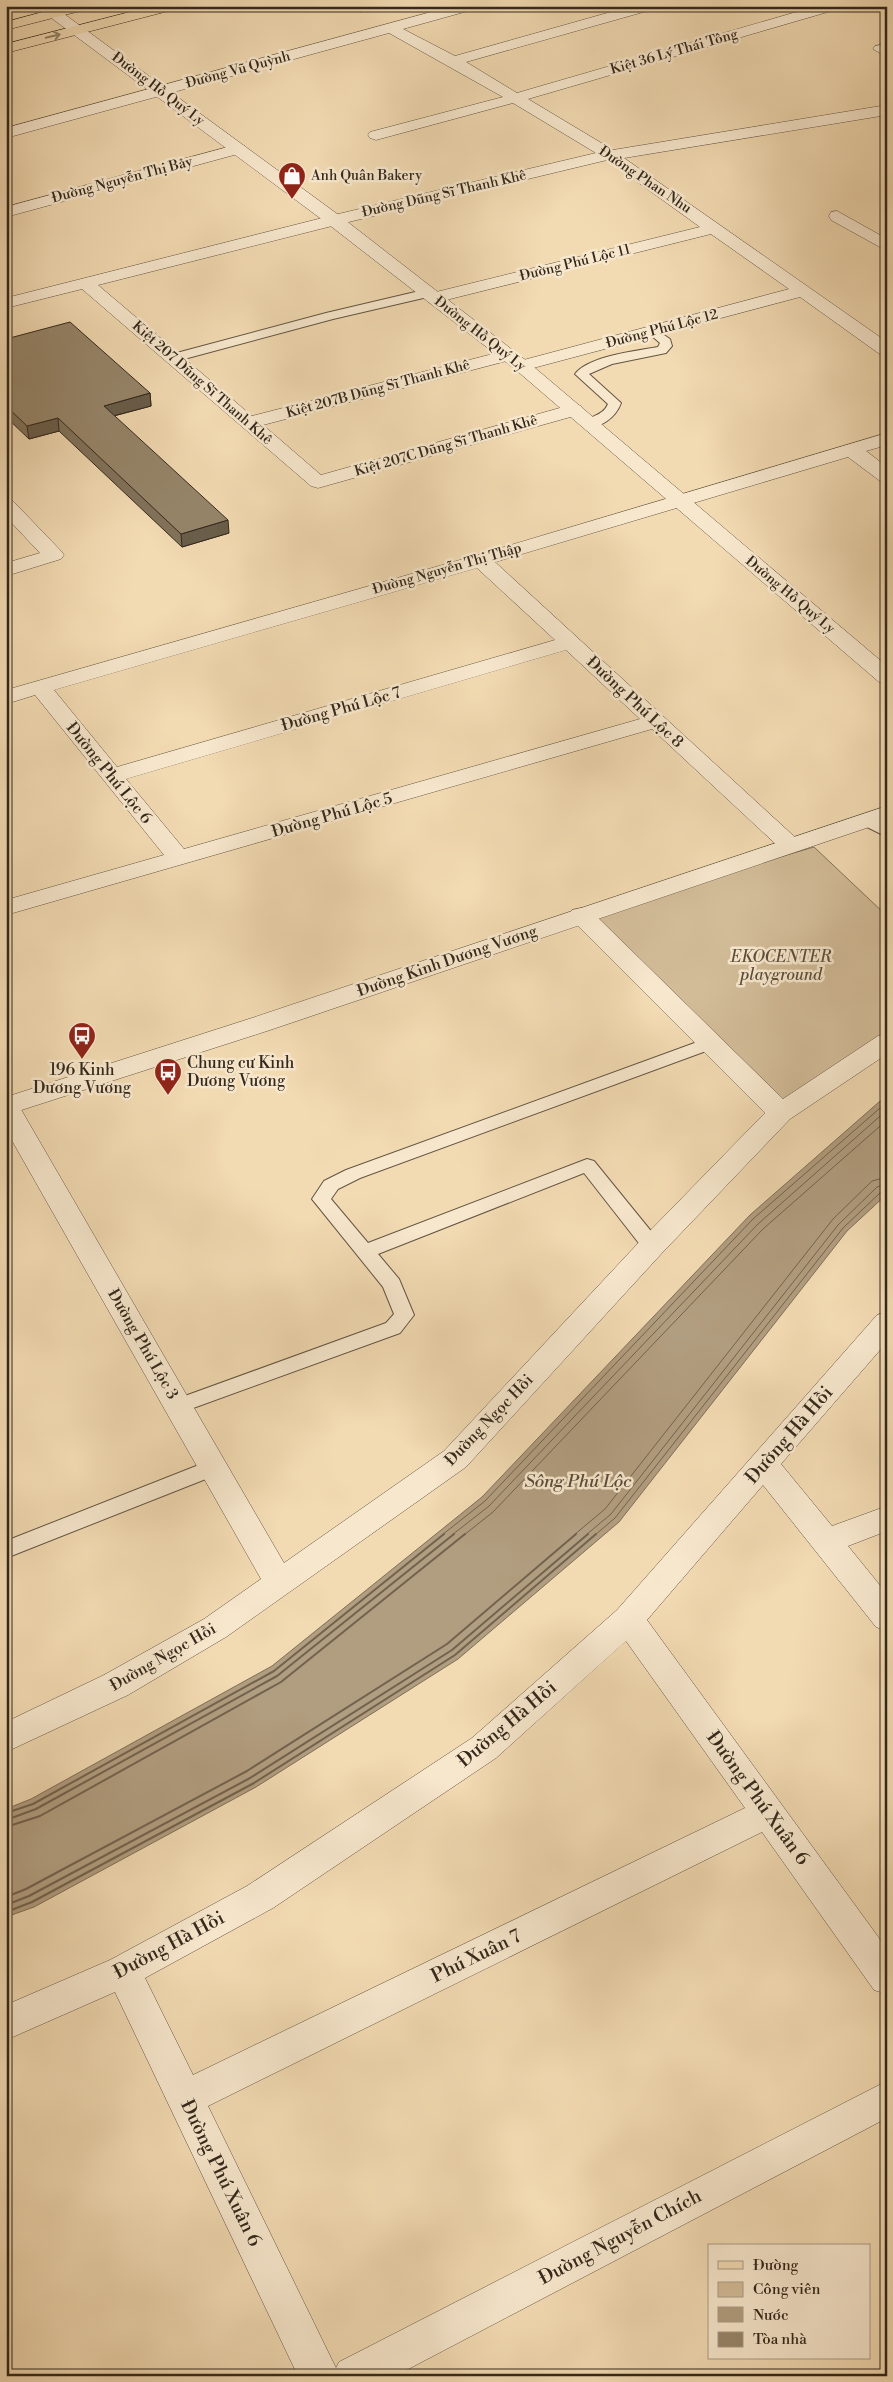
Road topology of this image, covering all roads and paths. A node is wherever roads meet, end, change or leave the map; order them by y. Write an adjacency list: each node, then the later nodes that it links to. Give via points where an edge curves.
1 (83, 6): 6 (main road)
2 (170, 6): 9 (main road)
3 (470, 6): 8 (street, Đường Vũ Quỳnh)
4 (649, 6): 11 (street)
5 (833, 6): 13 (street, Kiệt 36 Lý Thái Tông)
6 (55, 14): 7 (main road); 9 (street, Đường Hồ Quý Ly)
7 (6, 26)
8 (391, 28): 11 (street, Đường Phan Nhu); 12 (street, Đường Vũ Quỳnh)
9 (78, 30): 10 (main road, one-way to 9); 12 (street, Đường Hồ Quý Ly)
10 (6, 48)
11 (453, 61): 13 (street, Đường Phan Nhu)
12 (160, 91): 15 (street, Đường Vũ Quỳnh); 17 (street, Đường Hồ Quý Ly)
13 (515, 98): 16 (street, Kiệt 36 Lý Thái Tông); 18 (street, Đường Phan Nhu)
14 (887, 110): 18 (street, Đường Dũng Sĩ Thanh Khê)
15 (6, 133)
16 (376, 135)
17 (239, 149): 19 (street, Đường Nguyễn Thị Bảy); 21 (street, Đường Hồ Quý Ly)
18 (610, 155): 21 (street, Đường Dũng Sĩ Thanh Khê); 22 (street, Đường Phan Nhu)
19 (6, 212)
20 (837, 216): 23 (street)
21 (334, 220): 24 (street, Đường Dũng Sĩ Thanh Khê); 26 (street, Đường Hồ Quý Ly)
22 (715, 228): 25 (street, Đường Phan Nhu); 26 (street, Đường Phú Lộc 11)
23 (887, 246)
24 (86, 283): 27 (street, Đường Dũng Sĩ Thanh Khê); 32 (street, Kiệt 207 Dũng Sĩ Thanh Khê)
25 (802, 291): 29 (street, Đường Phú Lộc 12); 30 (street, Đường Phan Nhu)
26 (431, 295): 32 (lane, via 330,316); 33 (street, Đường Hồ Quý Ly)
27 (6, 303)
28 (878, 327): 30 (street)
29 (652, 331): 33 (street, Đường Phú Lộc 12); 36 (lane, via 666,342 662,350 620,359 581,374 616,403 608,416)
30 (860, 331): 31 (street, Đường Phan Nhu)
31 (887, 351)
32 (173, 358): 35 (street, Kiệt 207 Dũng Sĩ Thanh Khê)
33 (515, 361): 34 (street, Đường Hồ Quý Ly); 35 (street, Kiệt 207B Dũng Sĩ Thanh Khê)
34 (574, 410): 36 (street, Đường Hồ Quý Ly); 40 (street, Kiệt 207C Dũng Sĩ Thanh Khê)
35 (249, 423): 40 (street, Kiệt 207 Dũng Sĩ Thanh Khê)
36 (589, 423): 41 (street, Đường Hồ Quý Ly)
37 (887, 439): 38 (street, Đường Nguyễn Thị Thập)
38 (852, 450): 39 (street); 41 (street, Đường Nguyễn Thị Thập)
39 (887, 478)
40 (318, 482)
41 (680, 501): 43 (street, Đường Nguyễn Thị Thập); 46 (street, Đường Hồ Quý Ly)
42 (6, 505): 44 (street, via 54,555)
43 (481, 560): 45 (street, Đường Phú Lộc 8); 47 (street, Đường Nguyễn Thị Thập)
44 (6, 570)
45 (570, 642): 49 (street, Đường Phú Lộc 8); 50 (street, Đường Phú Lộc 7)
46 (887, 677)
47 (40, 687): 48 (street, Đường Nguyễn Thị Thập); 50 (street, Đường Phú Lộc 6)
48 (6, 696)
49 (658, 722): 53 (street, Đường Phú Lộc 8); 54 (street, Đường Phú Lộc 5)
50 (112, 776): 54 (street, Đường Phú Lộc 6)
51 (876, 816): 52 (lane); 53 (street, Đường Kinh Dương Vương)
52 (887, 832)
53 (789, 844): 56 (street, Đường Kinh Dương Vương)
54 (179, 859): 55 (street, Đường Phú Lộc 5)
55 (6, 908)
56 (581, 915): 58 (street); 59 (street, Đường Kinh Dương Vương, via 261,1024)
57 (887, 1042): 60 (street, Đường Ngọc Hồi)
58 (711, 1043): 60 (street); 62 (lane, via 353,1174 331,1185 321,1199)
59 (6, 1106): 64 (street, Đường Phú Lộc 3)
60 (781, 1113): 61 (street, Đường Ngọc Hồi)
61 (652, 1246): 62 (lane, via 587,1165); 70 (street, Đường Ngọc Hồi, via 455,1459)
62 (366, 1251): 64 (lane, via 392,1284 404,1315 392,1328)
63 (887, 1322): 65 (street, Đường Hà Hồi)
64 (178, 1406): 66 (street, Đường Phú Lộc 3)
65 (764, 1464): 68 (street); 72 (street, Đường Hà Hồi)
66 (214, 1467): 69 (lane); 70 (street, Đường Phú Lộc 3)
67 (887, 1518): 68 (street)
68 (827, 1541): 71 (street)
69 (6, 1550)
70 (279, 1582): 73 (street, Đường Ngọc Hồi, via 216,1628 116,1685)
71 (887, 1618)
72 (628, 1619): 74 (street, Đường Phú Xuân 6); 75 (street, Đường Hà Hồi, via 484,1748 260,1896)
73 (6, 1738)
74 (768, 1813): 76 (street, Đường Phú Xuân 6); 78 (street, Phú Xuân 7)
75 (123, 1971): 77 (street, Đường Hà Hồi); 78 (street, Đường Phú Xuân 6)
76 (887, 1978)
77 (6, 2023)
78 (185, 2098): 80 (street, Đường Phú Xuân 6)
79 (887, 2098): 81 (street, Đường Nguyễn Chích)
80 (319, 2376)
81 (353, 2376)

